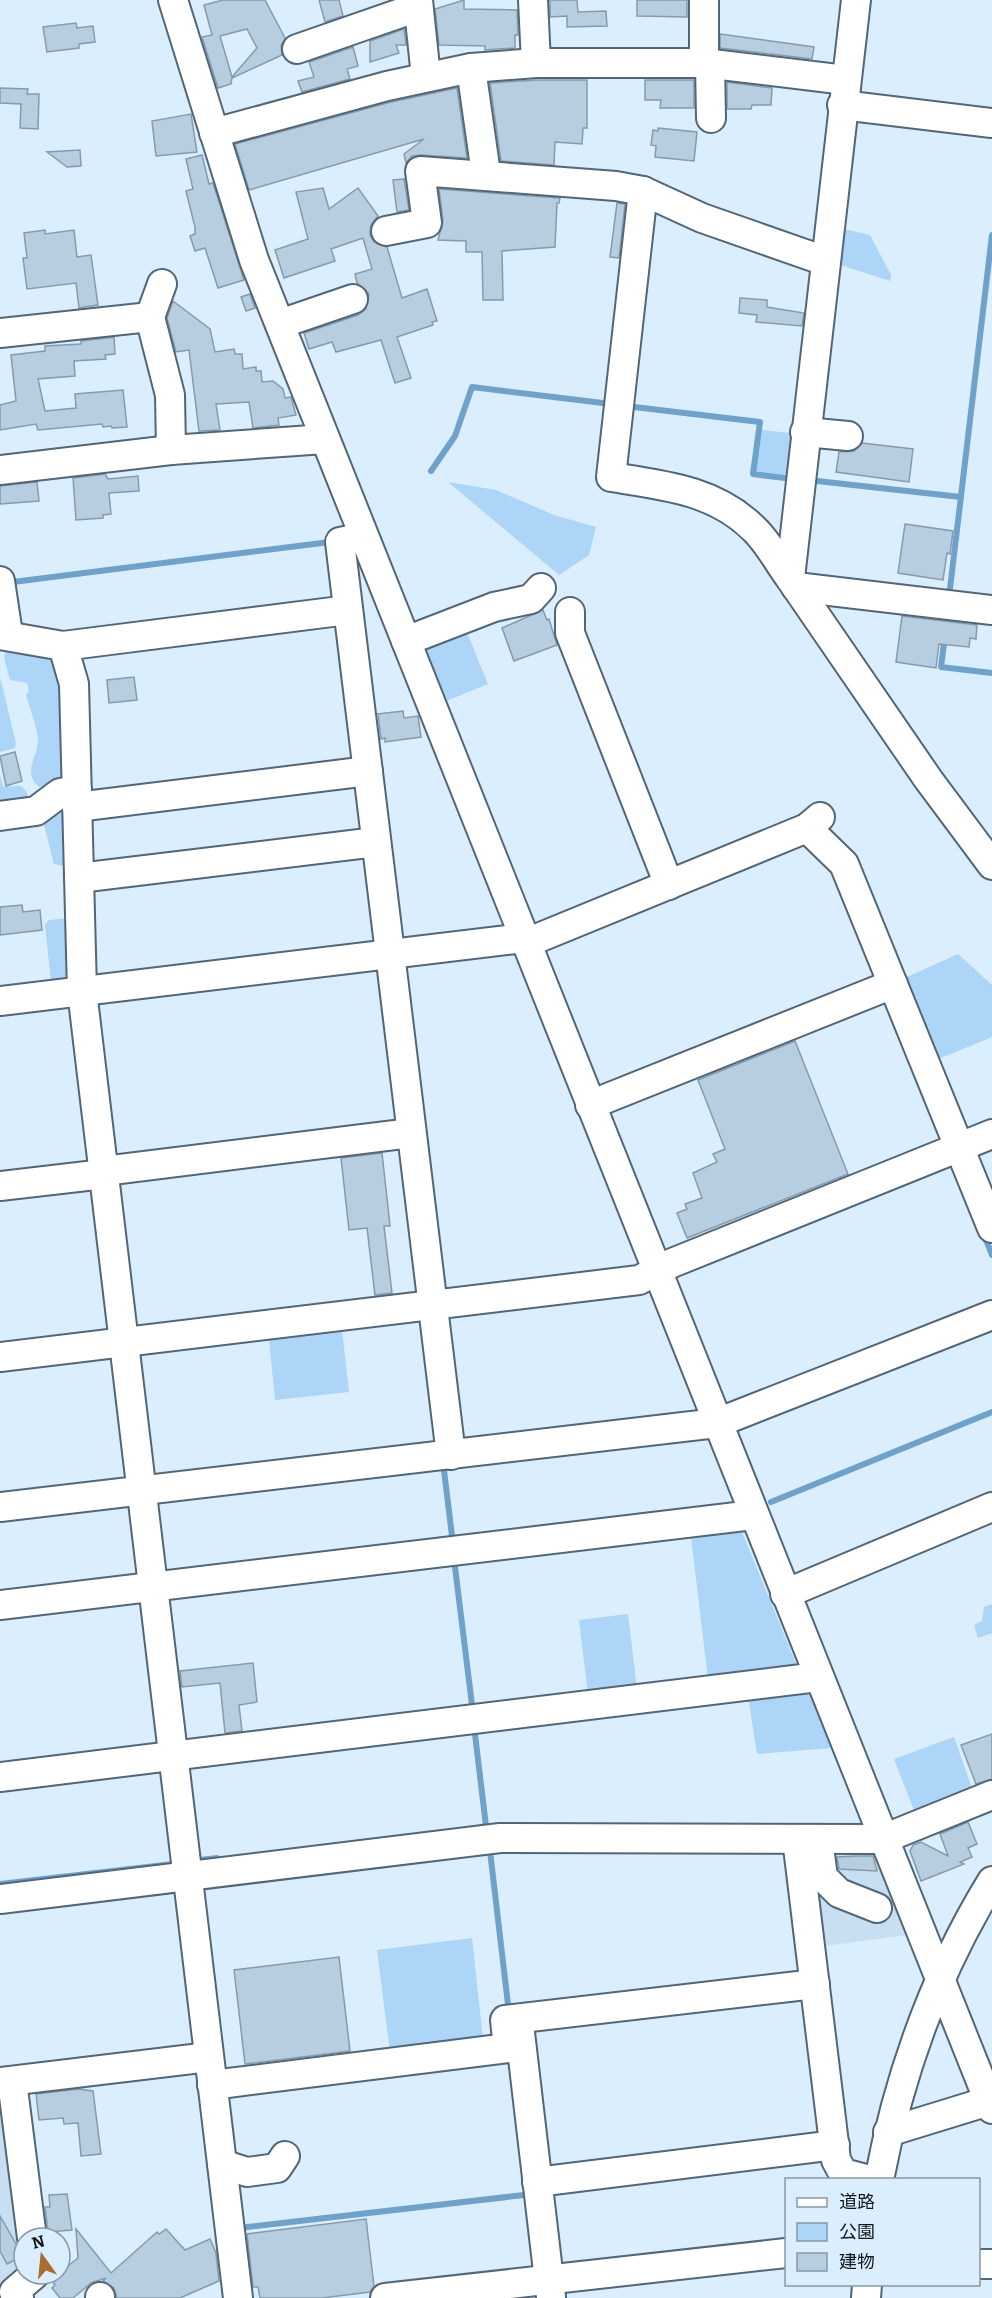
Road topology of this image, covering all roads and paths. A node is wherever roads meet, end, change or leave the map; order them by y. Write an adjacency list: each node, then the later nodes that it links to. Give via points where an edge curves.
1 (173, 0): 14 (street)
2 (533, 0): 7 (street)
3 (704, 0): 8 (street)
4 (856, 0): 11 (street)
5 (418, 4): 6 (street); 10 (street)
6 (297, 49)
7 (536, 63): 8 (street); 9 (street)
8 (707, 64): 11 (street); 12 (street)
9 (471, 68): 10 (street); 15 (street)
10 (426, 77): 14 (street)
11 (844, 93): 13 (street); 18 (street)
12 (711, 118)
13 (992, 123)
14 (213, 133): 22 (street, via 254,260)
15 (486, 174): 16 (street); 17 (street, via 420,171 427,223)
16 (643, 190): 18 (street, via 702,218); 31 (street, via 611,477 697,492 722,505 754,529)
17 (386, 231)
18 (825, 261): 24 (street)
19 (162, 284): 21 (street)
20 (353, 299): 22 (street)
21 (150, 317): 23 (street); 27 (street, via 170,395)
22 (280, 324): 26 (street)
23 (0, 333)
24 (805, 432): 25 (street); 31 (street)
25 (848, 436)
26 (325, 439): 27 (street); 29 (street)
27 (171, 450): 28 (street)
28 (0, 470)
29 (364, 537): 33 (street, via 340,542); 37 (street)
30 (0, 581): 36 (street)
31 (793, 582): 34 (street); 43 (street)
32 (541, 588): 37 (street, via 531,599 494,607)
33 (348, 610): 38 (street); 39 (street)
34 (992, 610)
35 (570, 612): 45 (street, via 570,633)
36 (4, 634): 38 (street)
37 (406, 641): 46 (street)
38 (63, 646): 40 (street, via 74,684)
39 (368, 771): 40 (street); 42 (street)
40 (77, 798): 41 (street, via 60,793 36,811); 44 (street)
41 (0, 816)
42 (376, 842): 44 (street); 47 (street)
43 (992, 865)
44 (79, 878): 49 (street)
45 (669, 885): 46 (street); 48 (street, via 814,823 844,864)
46 (525, 940): 47 (street); 51 (street)
47 (389, 954): 49 (street); 52 (street)
48 (893, 984): 51 (street); 54 (street)
49 (82, 991): 50 (street); 55 (street)
50 (0, 1001)
51 (590, 1105): 58 (street)
52 (411, 1133): 55 (street); 59 (street)
53 (992, 1134): 54 (street)
54 (959, 1147): 57 (street); 58 (street)
55 (104, 1172): 56 (street); 61 (street)
56 (0, 1186)
57 (992, 1228)
58 (657, 1271): 59 (street, via 639,1280); 63 (street)
59 (432, 1305): 61 (street); 64 (street)
60 (992, 1315): 63 (street)
61 (124, 1342): 62 (street); 65 (street)
62 (0, 1357)
63 (717, 1423): 64 (street); 68 (street)
64 (451, 1455): 65 (street)
65 (141, 1491): 66 (street); 69 (street)
66 (0, 1507)
67 (992, 1507): 70 (street)
68 (753, 1515): 69 (street); 70 (street)
69 (153, 1587): 71 (street); 73 (street)
70 (785, 1594): 72 (street)
71 (0, 1605)
72 (818, 1677): 73 (street); 77 (street)
73 (173, 1758): 74 (street); 78 (street)
74 (0, 1777)
75 (992, 1795): 77 (street)
76 (807, 1839): 77 (street); 78 (street, via 500,1838); 81 (street, via 823,1877 838,1893); 82 (street)
77 (883, 1839): 83 (street)
78 (187, 1876): 80 (street); 85 (street)
79 (992, 1881): 83 (street)
80 (0, 1899)
81 (877, 1908)
82 (815, 1983): 84 (street); 91 (street)
83 (940, 1983): 86 (street); 90 (street, via 905,2068)
84 (518, 2019): 88 (street, via 505,2020 508,2048); 96 (street)
85 (209, 2057): 87 (street); 88 (street)
86 (983, 2063): 89 (street)
87 (6, 2082): 97 (street)
88 (212, 2085): 93 (street)
89 (990, 2105): 90 (street)
90 (888, 2132): 95 (street)
91 (834, 2145): 94 (street, via 843,2173); 96 (street)
92 (285, 2156): 93 (street, via 277,2168 247,2172)
93 (222, 2164): 102 (street)
94 (862, 2178)
95 (879, 2178)
96 (537, 2182): 100 (street)
97 (30, 2226)
98 (785, 2253): 100 (street)
99 (21, 2286): 101 (street, via 14,2292)
100 (550, 2289): 103 (street)
101 (19, 2298)
102 (238, 2298)
103 (385, 2298)

